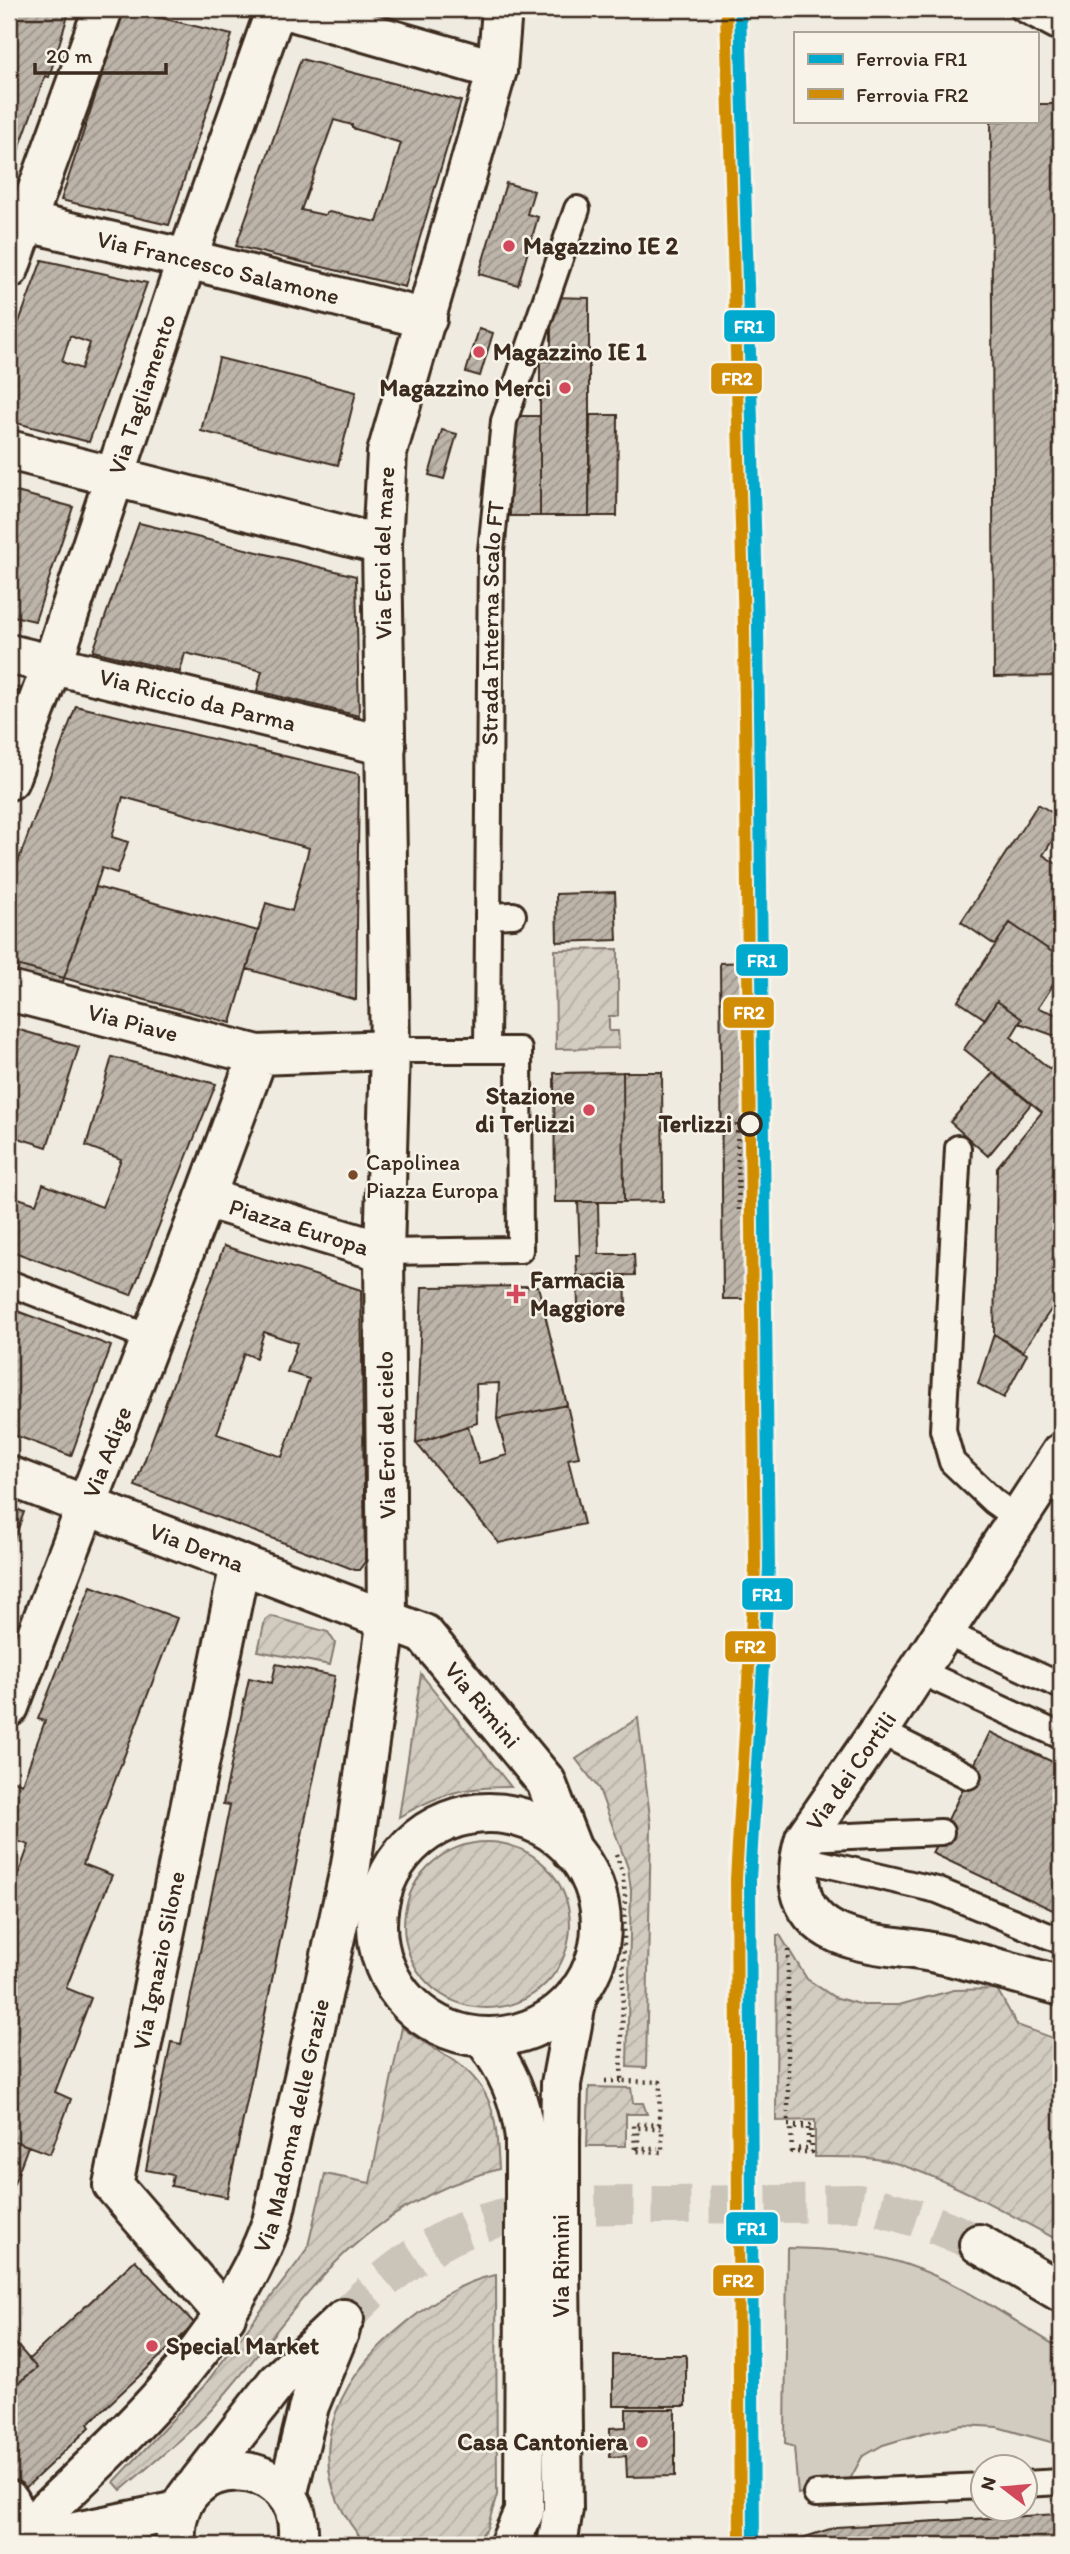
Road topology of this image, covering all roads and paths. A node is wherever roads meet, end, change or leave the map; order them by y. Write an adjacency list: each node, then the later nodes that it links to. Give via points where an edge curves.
1 (103, 9): 9 (street)
2 (276, 9): 10 (street, Via Tagliamento)
3 (285, 9): 7 (street)
4 (502, 9): 7 (street, Via Eroi del mare)
5 (1023, 9): 6 (lane)
6 (1061, 29)
7 (497, 70): 12 (street, Via Eroi del mare)
8 (577, 209): 21 (lane, Strada Interna Scalo FT, via 504,421 491,551 501,916)
9 (17, 220): 10 (street, Via Francesco Salamone); 11 (street)
10 (187, 259): 12 (street, Via Francesco Salamone); 14 (street, Via Tagliamento)
11 (9, 269)
12 (427, 319): 15 (street, Via Eroi del mare, via 387,453)
13 (9, 450): 14 (street)
14 (115, 478): 15 (street); 17 (street, Via Tagliamento)
15 (382, 545): 18 (street, Via Eroi del mare)
16 (9, 654): 17 (street, Via Riccio da Parma)
17 (52, 665): 18 (street, Via Riccio da Parma); 19 (street, Via Tagliamento)
18 (386, 746): 22 (street, Via Eroi del mare)
19 (9, 780)
20 (9, 991): 23 (street, Via Piave)
21 (487, 1049): 22 (lane, Piazza Europa); 28 (lane, Piazza Europa, via 519,1050 520,1250)
22 (390, 1050): 23 (street, Piazza Europa); 28 (street, Piazza Europa)
23 (258, 1055): 26 (street, Piazza Europa)
24 (737, 1124): 27 (path)
25 (958, 1148): 34 (lane, via 943,1430 952,1462)
26 (205, 1198): 28 (street, Piazza Europa); 30 (street, Via Adige)
27 (739, 1214)
28 (384, 1252): 36 (street, Via Eroi del cielo)
29 (9, 1283): 30 (lane)
30 (152, 1338): 33 (street, Via Adige)
31 (1061, 1453): 34 (street, Via dei Cortili)
32 (9, 1476): 33 (street, Via Derna)
33 (87, 1506): 35 (street, Via Derna); 40 (street, Via Adige)
34 (1018, 1519): 37 (street, Via dei Cortili)
35 (240, 1564): 36 (street, Via Derna); 60 (street, Via Ignazio Silone, via 113,2185)
36 (387, 1619): 45 (street, Via Rimini, via 425,1634 546,1782); 47 (street, Via Madonna delle Grazie)
37 (944, 1632): 38 (street, Via dei Cortili); 39 (lane)
38 (919, 1671): 41 (street, Via dei Cortili); 42 (lane)
39 (1061, 1686)
40 (9, 1707)
41 (879, 1731): 43 (lane); 46 (street, Via dei Cortili)
42 (1061, 1736)
43 (968, 1776)
44 (941, 1832): 46 (lane)
45 (573, 1852): 48 (street, via 545,1828 513,1815 479,1813 453,1819 429,1830 403,1853 385,1883); 51 (street, via 593,1884 600,1921 596,1958)
46 (801, 1861): 49 (lane, via 937,1890); 50 (street, via 813,1915 846,1937 930,1952); 56 (path, via 788,1948 788,2125 811,2125 812,2152)
47 (352, 1865): 48 (street); 60 (street, Via Madonna delle Grazie, via 272,2222 256,2263)
48 (377, 1917): 52 (street, via 380,1952 405,1999 432,2022)
49 (1061, 1941)
50 (1061, 1986)
51 (578, 1992): 52 (street, via 541,2024 513,2034); 54 (street, Via Rimini, via 561,2084)
52 (483, 2037): 54 (street, Via Rimini)
53 (659, 2124): 55 (path, via 634,2124 635,2151)
54 (542, 2139): 58 (street, Via Rimini, bridge)
55 (660, 2150): 55 (path, via 662,2128 638,2128 638,2148)
56 (793, 2150): 56 (path, via 791,2127 808,2127 808,2148)
57 (979, 2244): 59 (street)
58 (543, 2273): 68 (street, Via Rimini, via 563,2509); 71 (street, Via Rimini, via 524,2512)
59 (1061, 2292)
60 (226, 2316): 69 (street, Via Madonna delle Grazie, via 175,2383)
61 (1061, 2482): 62 (lane)
62 (1038, 2483)
63 (968, 2487): 64 (lane)
64 (816, 2494)
65 (9, 2500): 69 (street)
66 (185, 2513): 67 (street, via 217,2473 236,2470 273,2482); 67 (street, via 277,2382 344,2319 309,2406); 69 (street)
67 (293, 2518): 70 (street)
68 (561, 2544)
69 (12, 2545)
70 (322, 2545)
71 (509, 2545)

